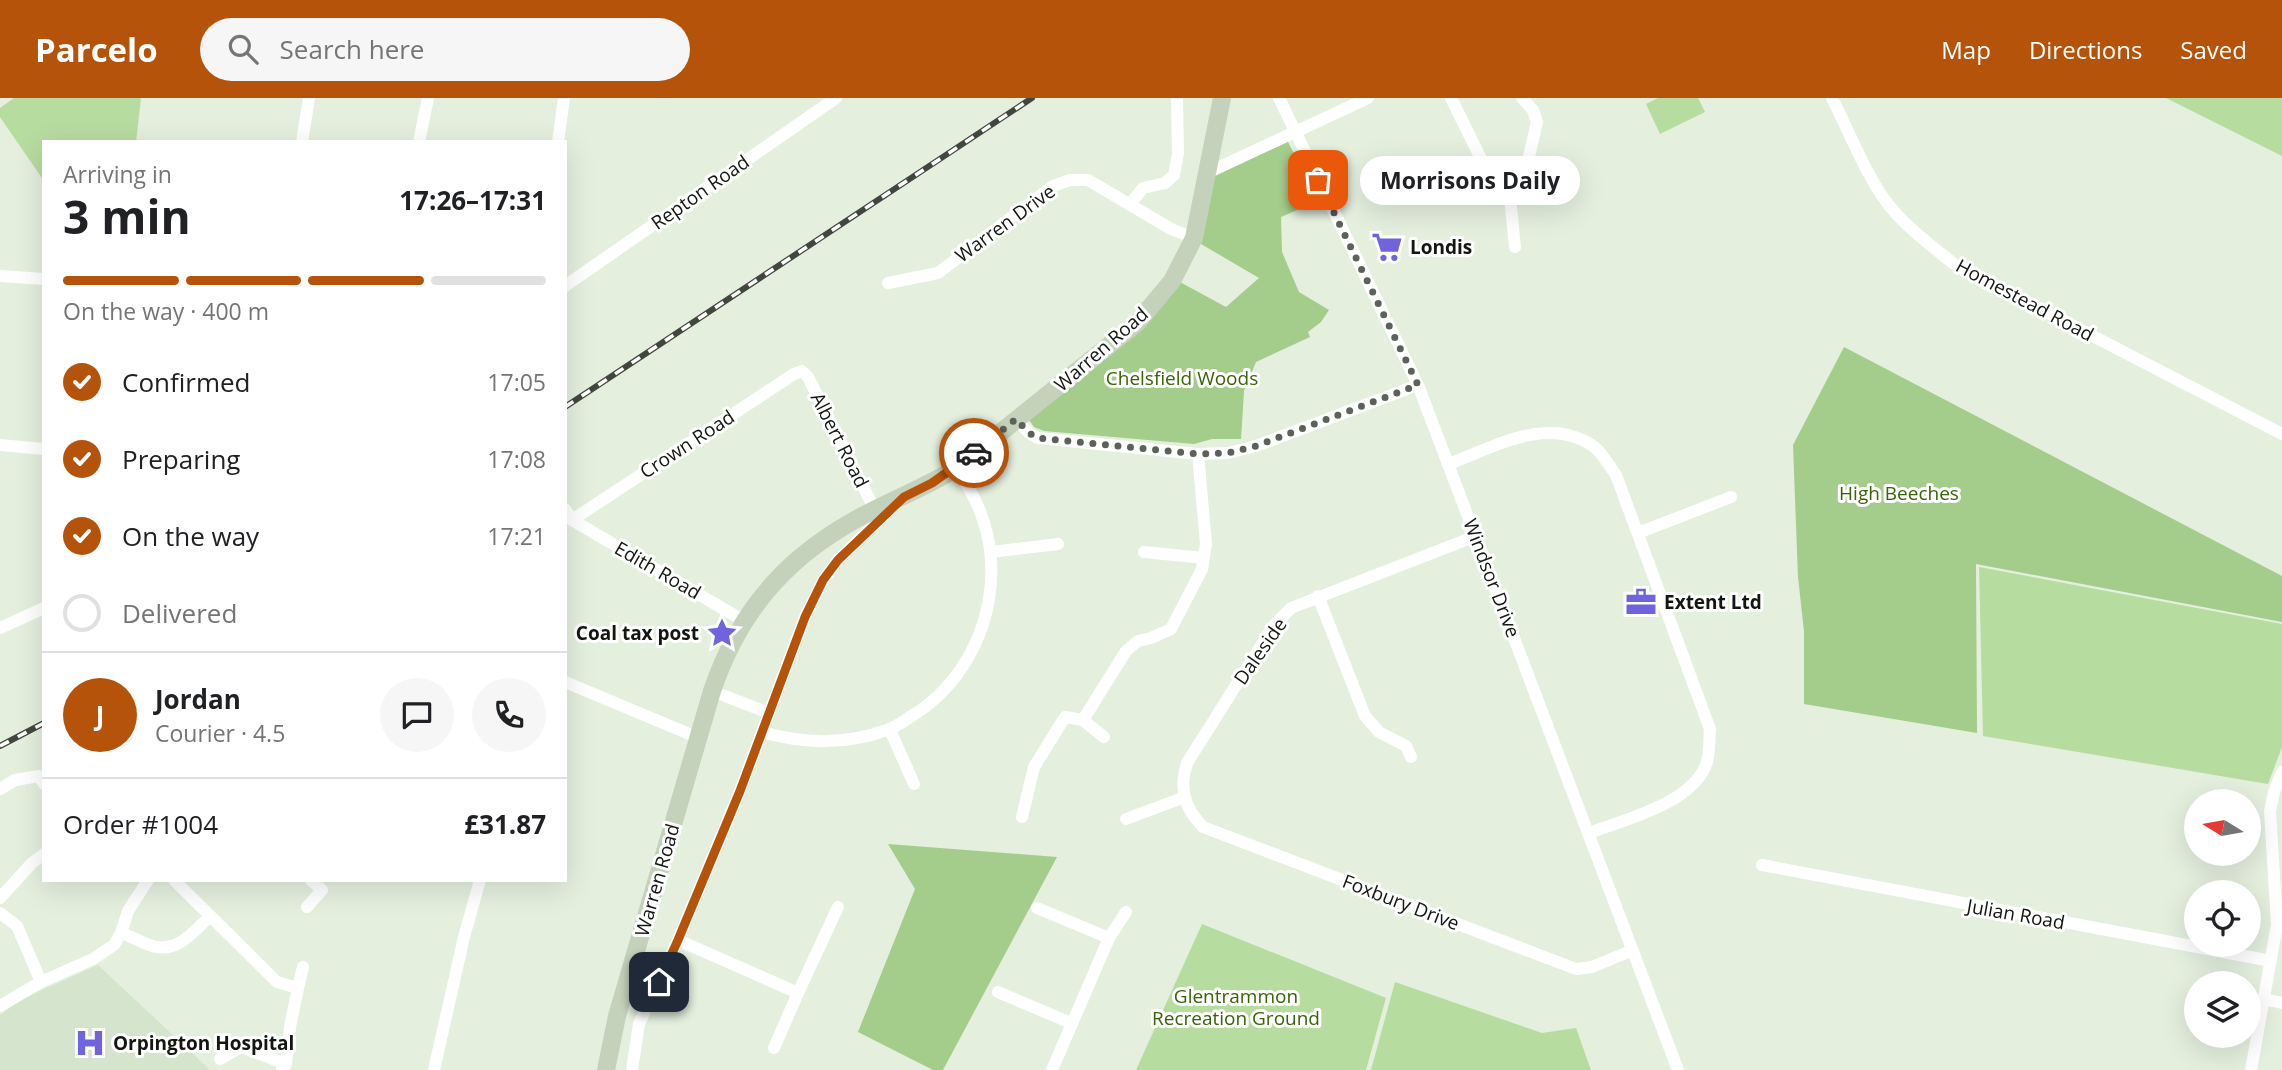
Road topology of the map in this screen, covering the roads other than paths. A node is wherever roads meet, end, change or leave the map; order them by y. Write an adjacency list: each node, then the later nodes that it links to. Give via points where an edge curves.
1 (309, 98): 13 (street)
2 (428, 98): 14 (street)
3 (564, 98): 15 (street)
4 (836, 98): 24 (street, Repton Road)
5 (1177, 98): 18 (street, via 1174,175 1165,183 1143,188)
6 (1222, 98): 16 (street, Warren Road)
7 (1279, 98): 12 (street, Windsor Drive)
8 (1368, 98): 12 (street)
9 (1451, 98): 17 (street, via 1497,191)
10 (1521, 98): 17 (street, via 1537,122 1522,187)
11 (1832, 98): 28 (street, Homestead Road, via 1891,208 1954,264)
12 (1295, 132): 16 (street); 26 (street, Windsor Drive)
13 (302, 140)
14 (419, 140)
15 (558, 140)
16 (1208, 173): 19 (street, Warren Road)
17 (1510, 197): 20 (street)
18 (1130, 204): 19 (street, Warren Drive); 23 (street, Warren Drive, via 1088,180 1070,180 1053,186 938,273)
19 (1194, 237): 27 (street, Warren Road, via 1172,281 1137,323)
20 (1515, 247)
21 (0, 276): 22 (street)
22 (42, 279)
23 (888, 283)
24 (567, 285)
25 (802, 371): 36 (street, Albert Road); 37 (street, Crown Road)
26 (1418, 385): 31 (street, via 1256,446); 32 (street, Windsor Drive)
27 (1016, 419): 31 (street, via 1038,438); 33 (street, Warren Road)
28 (2282, 434)
29 (0, 445): 30 (street)
30 (42, 449)
31 (1198, 454): 43 (street)
32 (1449, 464): 38 (street, via 1533,432 1565,433 1594,446 1616,475); 39 (street, Windsor Drive)
33 (955, 469): 34 (street, Warren Road); 41 (street, via 984,517)
34 (904, 497): 36 (street, Warren Road); 50 (street, Warren Road, via 823,580)
35 (1731, 497): 38 (street)
36 (875, 510): 46 (street, Warren Road, via 807,550 773,582)
37 (569, 514): 46 (street, Edith Road)
38 (1638, 533): 64 (street, via 1710,729 1707,763 1691,786 1668,803)
39 (1476, 536): 44 (street, Daleside); 64 (street, Windsor Drive)
40 (1058, 544): 41 (street)
41 (991, 552): 52 (street, via 992,583 976,645 957,677 929,706)
42 (1144, 552): 43 (street)
43 (1204, 558): 51 (street, via 1171,629 1138,641 1126,651)
44 (1318, 596): 56 (street, via 1365,716 1378,732 1406,746); 61 (street, Daleside, via 1291,608 1274,625 1187,763 1182,782)
45 (42, 609): 47 (street)
46 (744, 621): 49 (street, Warren Road, via 723,658)
47 (0, 628)
48 (567, 683): 55 (street)
49 (712, 691): 50 (street); 55 (street, Warren Road)
50 (769, 713): 53 (street, Warren Road)
51 (1083, 720): 54 (street); 62 (street, via 1065,717 1034,767)
52 (890, 730): 53 (street, via 820,743); 59 (street)
53 (762, 732): 80 (street, Warren Road)
54 (1104, 737)
55 (699, 738): 96 (street, Warren Road, via 617,1016)
56 (1411, 757)
57 (2282, 772): 82 (street, via 2270,811 2277,916)
58 (42, 781): 60 (street, via 39,776 15,780)
59 (914, 784)
60 (0, 789)
61 (1185, 797): 63 (street); 81 (street, Foxbury Drive, via 1191,814 1203,827 1576,969)
62 (1027, 812)
63 (1126, 819)
64 (1589, 833): 81 (street, Windsor Drive)
65 (42, 856): 71 (street)
66 (1762, 864): 82 (street, Julian Road)
67 (147, 882): 78 (street, via 128,911)
68 (176, 882): 77 (street)
69 (314, 882): 72 (street, via 322,890)
70 (479, 882): 95 (street)
71 (0, 898)
72 (307, 907)
73 (838, 907): 87 (street)
74 (1037, 908): 79 (street)
75 (1126, 912): 79 (street)
76 (0, 913): 84 (street, via 17,926)
77 (209, 917): 78 (street, via 185,941 167,948 149,946); 85 (street, via 277,982)
78 (121, 933): 84 (street, via 114,946 93,959)
79 (1109, 938): 91 (street)
80 (678, 940): 87 (street); 97 (street, Warren Road, via 639,1024)
81 (1633, 950): 99 (street, Windsor Drive)
82 (2271, 961): 88 (street)
83 (303, 967): 85 (street)
84 (41, 982): 90 (street)
85 (298, 988): 94 (street)
86 (998, 992): 91 (street)
87 (798, 993): 92 (street)
88 (2263, 999): 89 (street); 100 (street)
89 (2282, 1003)
90 (0, 1006)
91 (1071, 1023): 98 (street)
92 (775, 1048)
93 (220, 1059): 94 (street, via 241,1047)
94 (284, 1067)
95 (434, 1070)
96 (606, 1070)
97 (632, 1070)
98 (1052, 1070)
99 (1678, 1070)
100 (2251, 1070)

